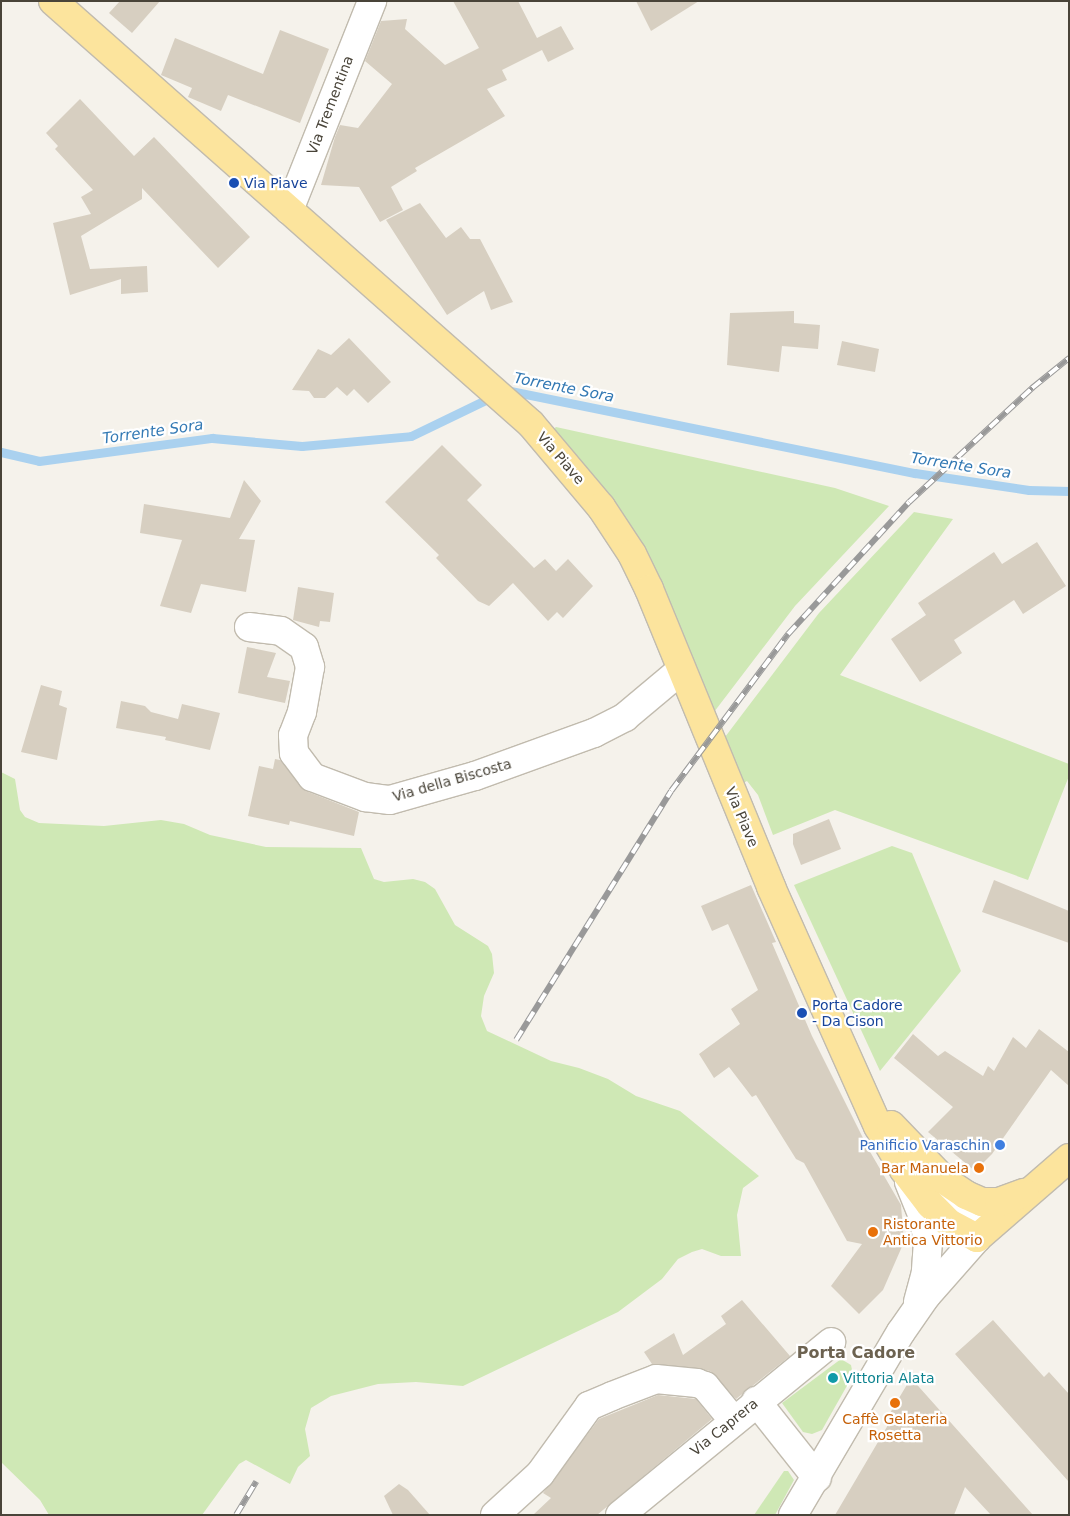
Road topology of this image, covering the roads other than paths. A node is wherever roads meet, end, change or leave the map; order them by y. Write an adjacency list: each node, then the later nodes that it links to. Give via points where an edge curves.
1 (53, 1): 3 (main road, Via Piave)
2 (372, 1): 3 (street, Via Trementina)
3 (289, 210): 5 (main road, Via Piave, via 531,424 582,482 632,554)
4 (248, 627): 5 (street, Via della Biscosta, via 281,631 304,647 310,666 302,712 293,735 294,753 312,777 364,797 390,800 475,776 594,733 625,717)
5 (680, 671): 6 (main road, Via Piave, via 771,887)
6 (855, 1072): 8 (main road, Via Piave, via 878,1126); 9 (main road, Via Piave, via 896,1132)
7 (1069, 1158): 10 (main road)
8 (904, 1170): 11 (main road, Via Piave, via 949,1223); 12 (street, via 923,1217 928,1241 926,1272)
9 (944, 1180): 10 (main road, via 982,1202 1000,1202); 11 (street, Via Piave, via 966,1210)
10 (1028, 1192): 11 (main road)
11 (977, 1238): 12 (street)
12 (914, 1313): 16 (street)
13 (831, 1342): 14 (street, Via Caprera)
14 (756, 1401): 15 (street, Via Caprera); 16 (street)
15 (733, 1420): 17 (street, via 705,1386 697,1383 656,1379 612,1396 589,1406 540,1474); 18 (street, Via Caprera)
16 (817, 1478): 19 (street)
17 (495, 1515)
18 (620, 1515)
19 (793, 1515)

